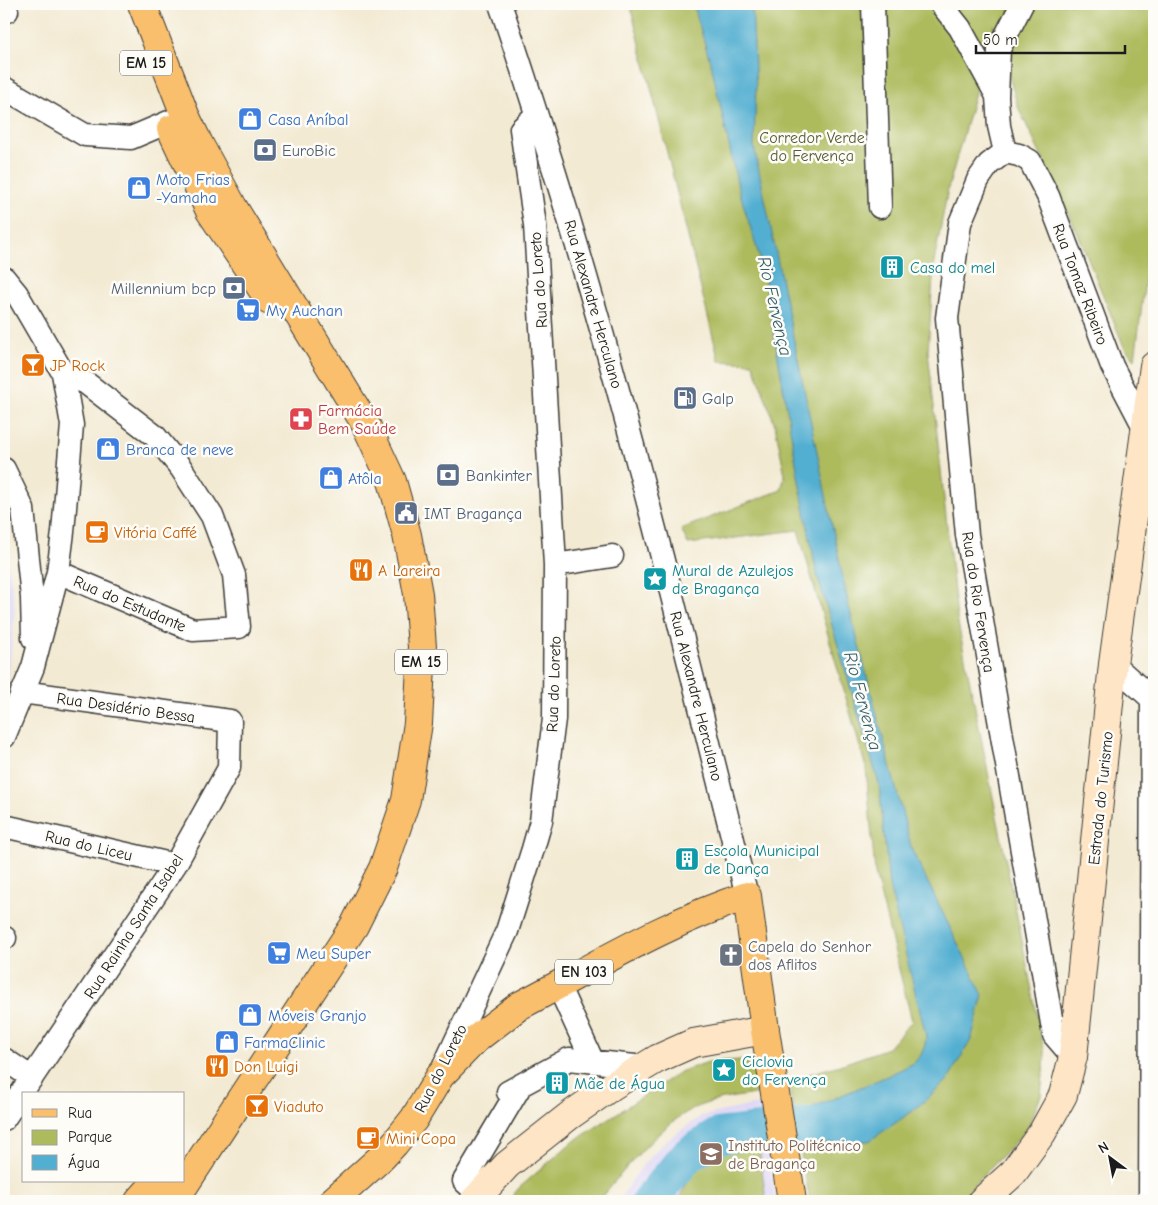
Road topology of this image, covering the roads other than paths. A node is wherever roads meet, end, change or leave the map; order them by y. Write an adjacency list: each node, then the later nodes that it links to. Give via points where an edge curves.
1 (4, 4): 8 (street, via 7,12)
2 (125, 4): 12 (main road, EM 15)
3 (142, 4): 12 (main road, EM 15)
4 (500, 4): 11 (street, Rua Alexandre Herculano)
5 (873, 4): 14 (street)
6 (941, 4): 10 (street, via 960,28)
7 (1022, 4): 10 (street, via 999,49)
8 (4, 12)
9 (4, 88): 12 (street, via 85,134 131,138)
10 (997, 97): 13 (street)
11 (536, 115): 21 (street, Rua do Loreto, via 521,129 535,225); 30 (street, Rua Alexandre Herculano, via 579,249 648,498)
12 (176, 119): 42 (main road, EM 15, via 366,425 392,481 407,535 422,647 418,723 406,800 383,868 354,926); 43 (main road, EM 15, via 215,220 346,419 369,472 389,528 401,596 405,648 403,715 391,792 368,860 339,918)
13 (1005, 152): 18 (street, Rua Tomaz Ribeiro, via 1019,154 1030,162 1048,196 1112,366); 33 (street, Rua do Rio Fervença, via 989,164 978,180 960,224 947,318 967,535 1054,1035)
14 (880, 207)
15 (4, 278): 17 (street, via 17,294)
16 (1154, 366): 18 (street, Estrada do Turismo)
17 (63, 373): 22 (street, via 72,425); 22 (street, Rua do Estudante, via 86,383 155,436 181,468 212,516 234,575 239,627 193,630)
18 (1146, 431): 23 (street, Estrada do Turismo)
19 (4, 469): 24 (street, via 23,509 32,598)
20 (612, 556): 21 (street)
21 (556, 565): 37 (street, Rua do Loreto, via 554,719 541,821 507,931)
22 (58, 572): 24 (street)
23 (1113, 664): 33 (street, Estrada do Turismo); 54 (street, via 1152,699)
24 (33, 667): 25 (street)
25 (22, 692): 26 (street, Rua Desidério Bessa); 27 (street)
26 (230, 721): 29 (street, Rua Rainha Santa Isabel, via 229,768)
27 (4, 737)
28 (4, 826): 29 (street, Rua do Liceu)
29 (175, 865): 38 (street, Rua Rainha Santa Isabel)
30 (747, 896): 31 (main road, EN 103, via 672,925); 32 (main road, Rua Alexandre Herculano)
31 (558, 986): 35 (street); 37 (main road, EN 103, via 496,1022)
32 (765, 1030): 36 (street, via 693,1043); 47 (main road, Rua Alexandre Herculano)
33 (1073, 1057): 53 (street, Estrada do Turismo, via 1063,1094 1042,1133 1013,1172)
34 (4, 1059): 38 (street)
35 (593, 1062): 36 (street); 46 (street, via 569,1059 514,1088 464,1181)
36 (644, 1067): 46 (street, via 568,1116 507,1165)
37 (440, 1076): 52 (main road, Rua do Loreto / EN 103, via 395,1143)
38 (32, 1078): 39 (street, Rua Rainha Santa Isabel)
39 (22, 1092)
40 (22, 1093): 41 (street, Rua Rainha Santa Isabel)
41 (4, 1119)
42 (220, 1130): 50 (main road, EM 15); 51 (main road, via 218,1168)
43 (186, 1151)
44 (156, 1182): 48 (main road)
45 (165, 1182): 49 (main road)
46 (477, 1198)
47 (793, 1200)
48 (139, 1201)
49 (153, 1201)
50 (174, 1201)
51 (197, 1201)
52 (333, 1201)
53 (982, 1201)
54 (1150, 1201)

